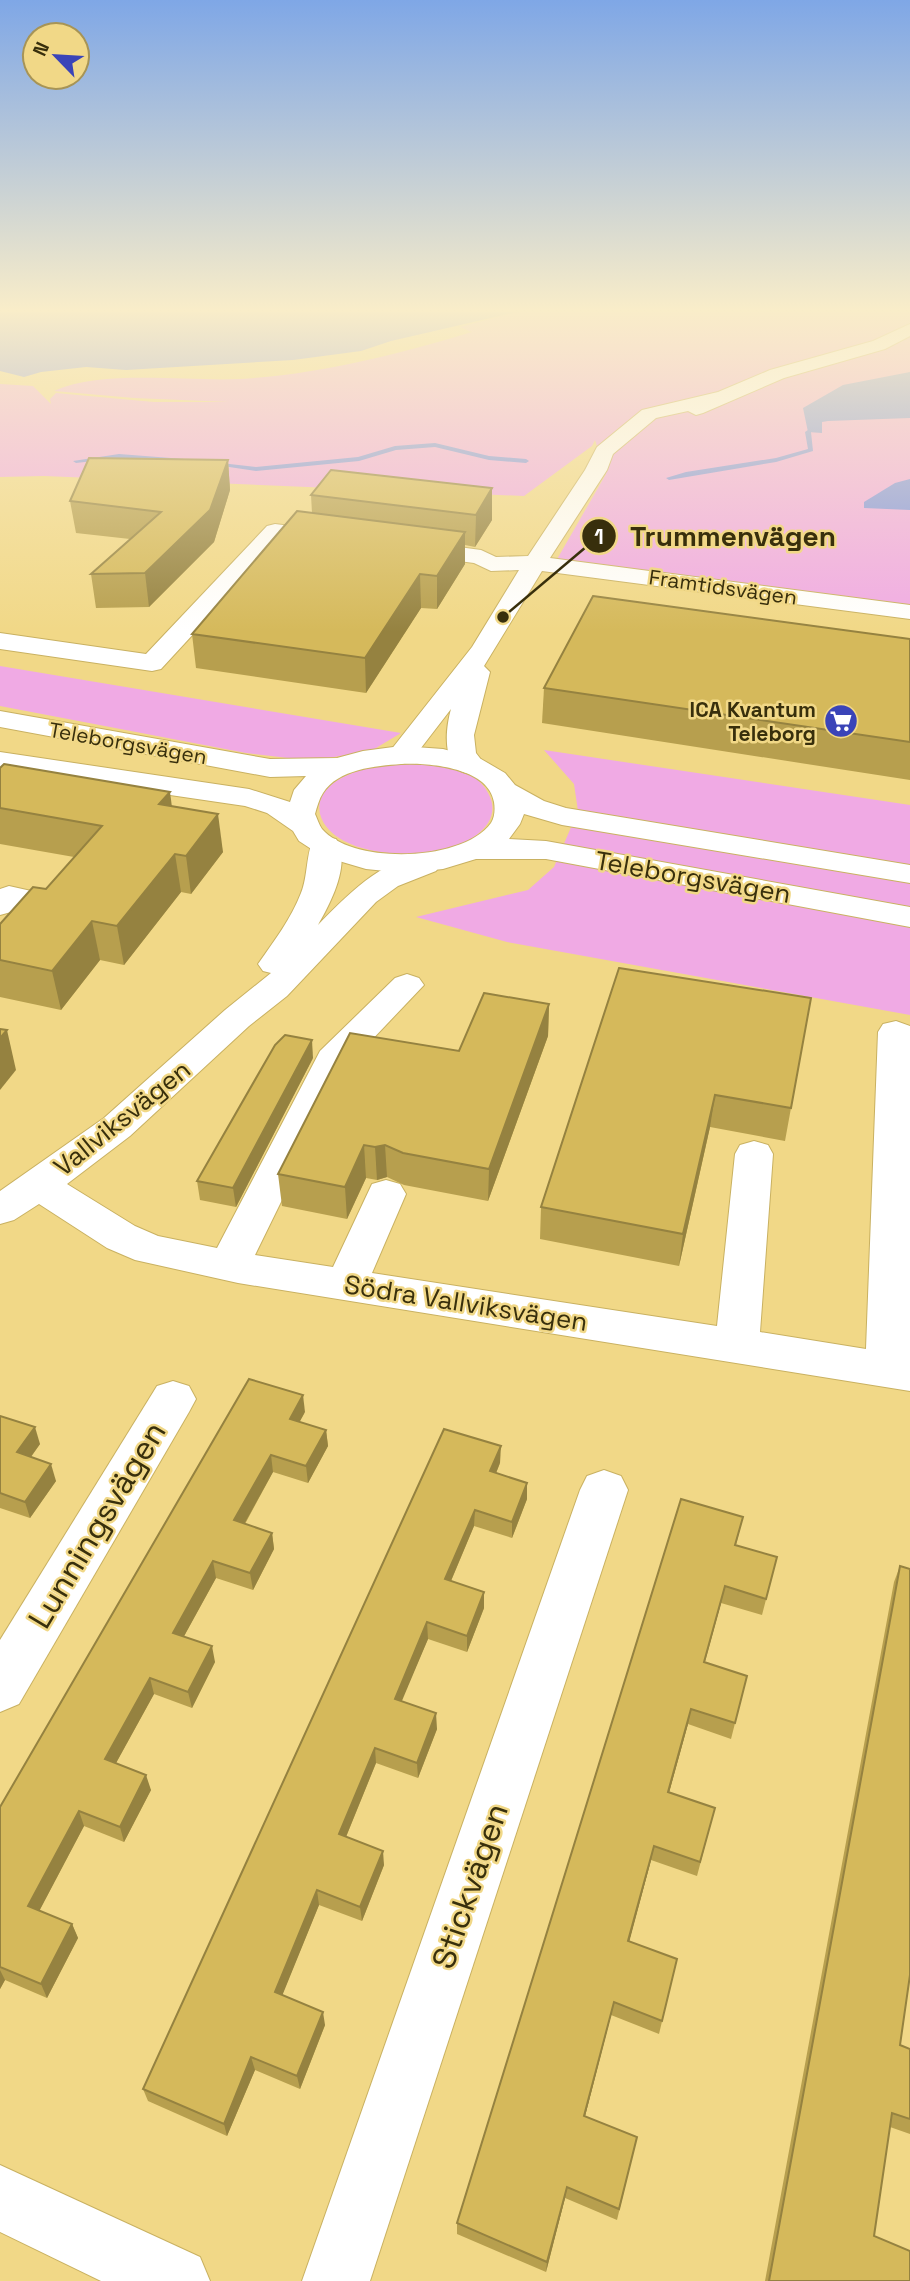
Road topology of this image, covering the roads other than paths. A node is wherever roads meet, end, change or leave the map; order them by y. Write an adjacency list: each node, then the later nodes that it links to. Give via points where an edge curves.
1 (644, 418): 5 (street, via 604,451)
2 (684, 418): 3 (street)
3 (670, 429)
4 (642, 444): 5 (street)
5 (596, 470): 8 (street)
6 (357, 541): 10 (street, via 275,531 152,663)
7 (385, 545): 8 (street, Framtidsvägen, via 481,556 491,564)
8 (535, 563): 9 (street, Framtidsvägen); 11 (street)
9 (910, 612)
10 (0, 641)
11 (483, 650): 13 (street); 15 (street, via 460,739 462,754)
12 (0, 719): 16 (street, Teleborgsvägen, via 270,768)
13 (401, 754): 15 (street); 16 (street)
14 (0, 761): 18 (street, Teleborgsvägen, via 249,798 278,807)
15 (472, 766): 17 (street, Teleborgsvägen)
16 (341, 767): 18 (street, Vallviksvägen, via 306,793 301,810)
17 (505, 791): 19 (street, via 510,806 507,822); 21 (street, Teleborgsvägen, via 562,816)
18 (315, 836): 20 (street, Teleborgsvägen, via 345,856); 26 (street, Vallviksvägen, via 327,861 321,884 304,919)
19 (475, 850): 20 (street); 24 (street, Teleborgsvägen, via 546,850)
20 (425, 864): 26 (street, Vallviksvägen, via 370,890 275,989)
21 (910, 874)
22 (47, 904): 23 (street, via 9,896)
23 (0, 905)
24 (910, 917)
25 (407, 985): 32 (street, via 333,1059)
26 (237, 1018): 29 (street, Vallviksvägen, via 117,1126)
27 (897, 1032): 35 (street)
28 (754, 1154): 34 (street)
29 (39, 1185): 31 (street, Vallviksvägen); 32 (street, Södra Vallviksvägen, via 121,1237 150,1249)
30 (386, 1194): 33 (street)
31 (0, 1210)
32 (229, 1266): 33 (street, Södra Vallviksvägen)
33 (346, 1284): 34 (street, Södra Vallviksvägen)
34 (737, 1346): 35 (street, Södra Vallviksvägen)
35 (899, 1371)
36 (173, 1399): 38 (street, Lunningsvägen)
37 (604, 1490): 41 (street, Stickvägen)
38 (0, 1687)
39 (4, 2211): 40 (street)
40 (176, 2281)
41 (336, 2281)

